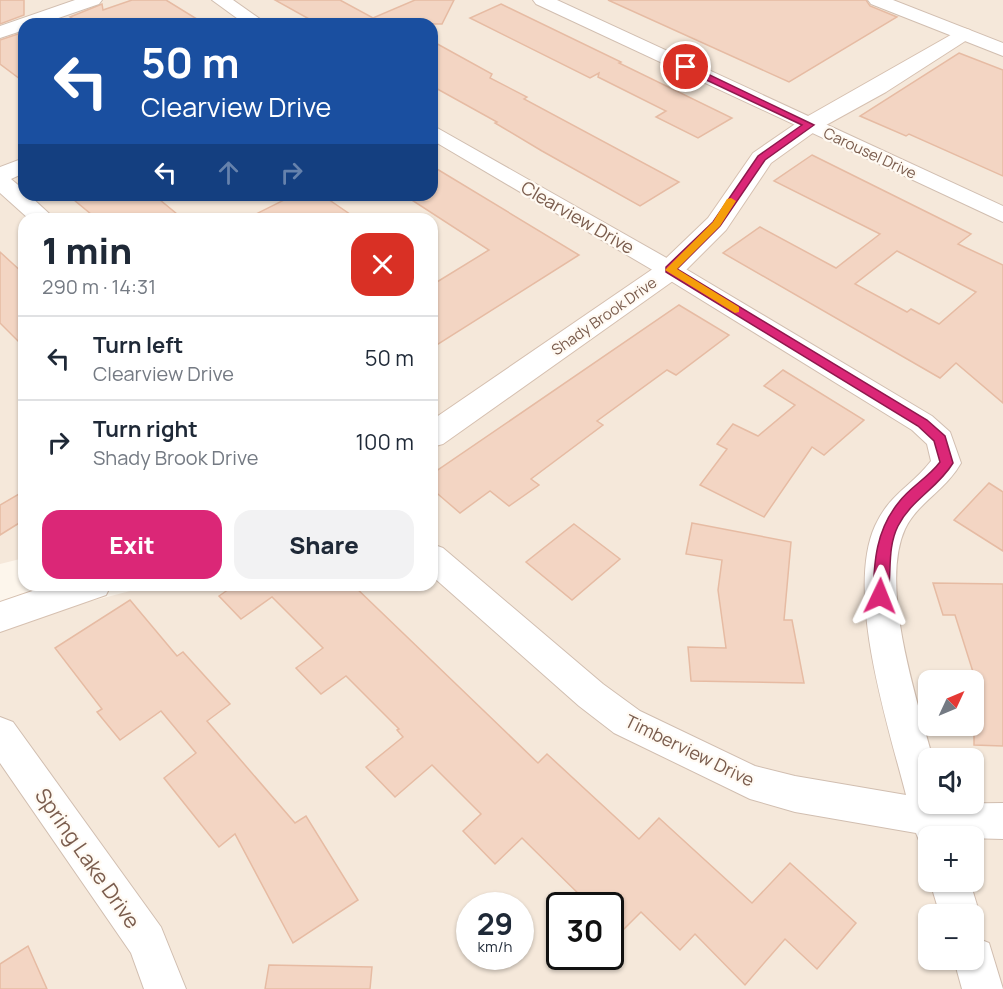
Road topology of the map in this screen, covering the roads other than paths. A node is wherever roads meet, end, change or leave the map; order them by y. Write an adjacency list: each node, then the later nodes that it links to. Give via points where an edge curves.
1 (93, 0): 5 (street)
2 (221, 0): 6 (street)
3 (542, 0): 11 (street, Carousel Drive)
4 (877, 0): 9 (street)
5 (41, 18)
6 (249, 18)
7 (18, 26): 8 (street)
8 (0, 32)
9 (963, 34): 10 (street); 11 (street, Shady Brook Drive)
10 (1003, 50)
11 (809, 125): 19 (street, Carousel Drive); 20 (street, Shady Brook Drive, via 762,158 717,224)
12 (438, 135): 20 (street, Clearview Drive)
13 (18, 168): 14 (street)
14 (0, 175)
15 (0, 181): 16 (street)
16 (18, 197)
17 (23, 201): 18 (street)
18 (36, 213)
19 (1003, 215)
20 (670, 270): 21 (street, Shady Brook Drive); 28 (street, Clearview Drive, via 922,423 940,439 946,463 934,479 904,504 890,527 881,554 880,596 896,687)
21 (438, 432)
22 (438, 562): 27 (street, Timberview Drive, via 627,722 750,782)
23 (76, 591): 24 (street)
24 (0, 617)
25 (0, 733): 31 (street, Spring Lake Drive, via 147,941)
26 (1003, 821): 29 (street, Timberview Drive)
27 (929, 826)
28 (933, 826)
29 (945, 826)
30 (977, 970): 32 (street)
31 (165, 989)
32 (983, 989)

